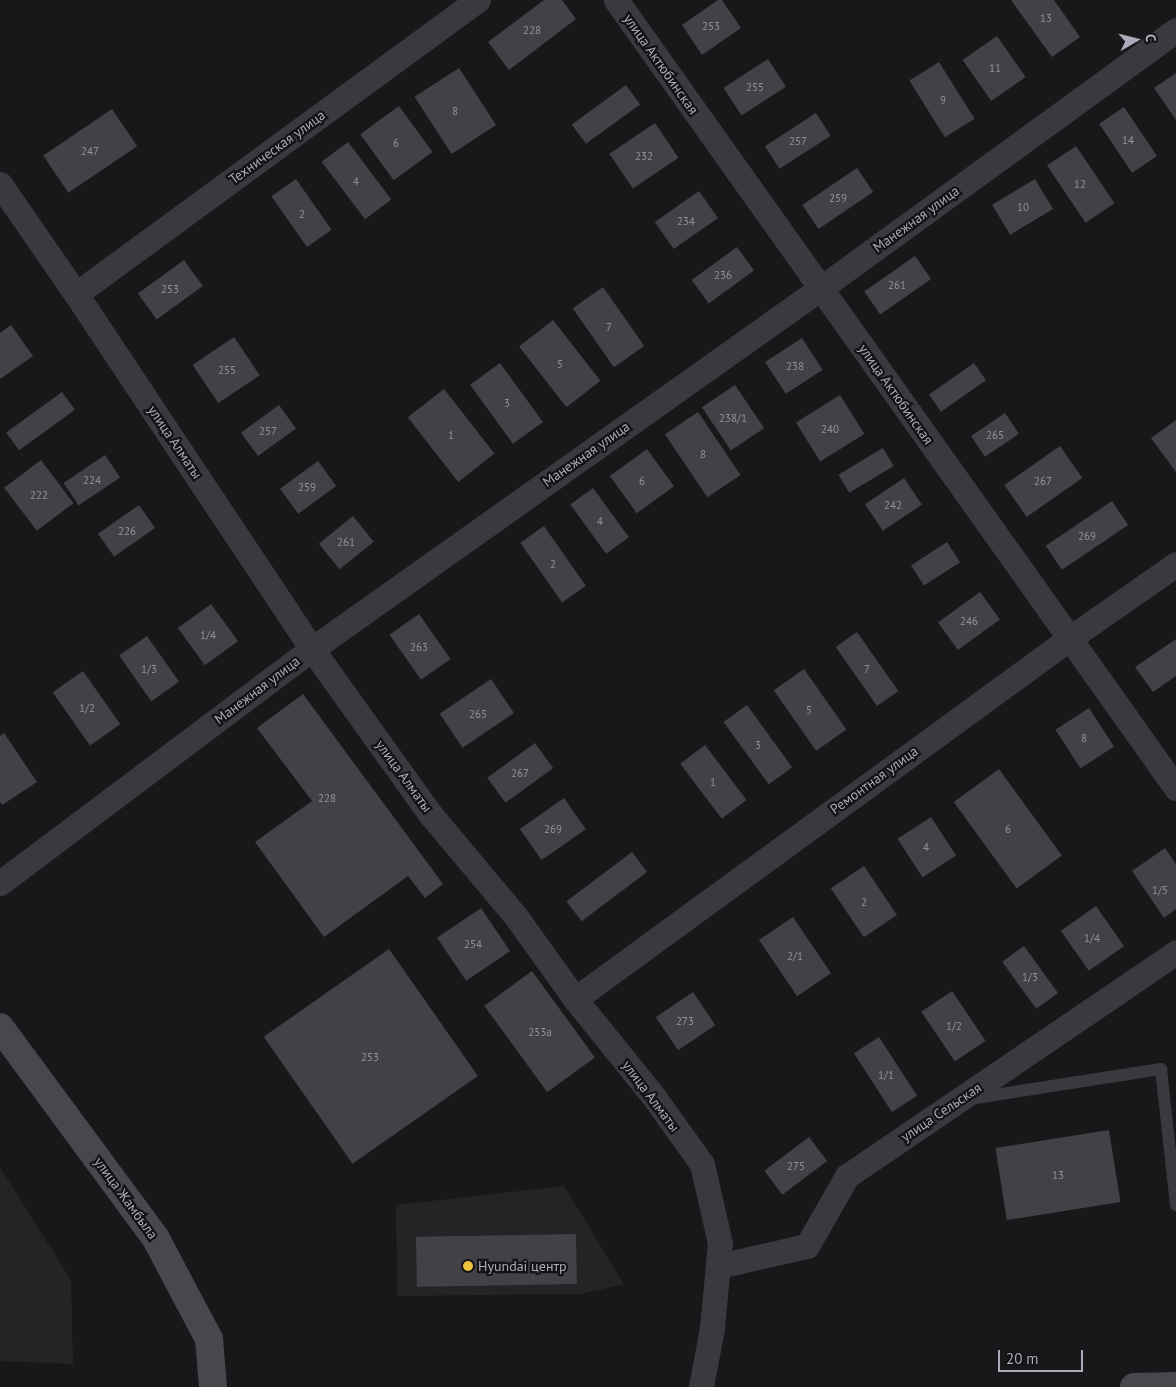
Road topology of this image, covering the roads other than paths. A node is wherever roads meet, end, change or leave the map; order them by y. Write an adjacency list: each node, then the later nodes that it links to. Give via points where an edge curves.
1 (478, 0): 6 (street, Техническая улица)
2 (616, 0): 5 (street, улица Актюбинская)
3 (1176, 30): 5 (street, Манежная улица)
4 (0, 184): 6 (street, улица Алматы)
5 (821, 288): 8 (street, улица Актюбинская); 9 (street, Манежная улица)
6 (76, 294): 9 (street, улица Алматы)
7 (1176, 564): 8 (street, Ремонтная улица)
8 (1070, 638): 10 (street, улица Актюбинская); 13 (street, Ремонтная улица)
9 (312, 649): 11 (street, Манежная улица); 13 (street, улица Алматы, via 431,815 517,918)
10 (1176, 788)
11 (0, 883)
12 (1176, 952): 15 (street, улица Сельская)
13 (575, 999): 17 (street, улица Алматы, via 654,1097 702,1164 720,1243)
14 (0, 1027): 19 (street, улица Жамбыла, via 155,1237 209,1339)
15 (957, 1101): 16 (lane, via 1161,1070); 17 (street, улица Сельская, via 847,1176 807,1246)
16 (1176, 1205)
17 (718, 1266): 20 (street, улица Алматы, via 712,1328)
18 (1176, 1386): 21 (street)
19 (213, 1387)
20 (701, 1387)
21 (1134, 1387)

